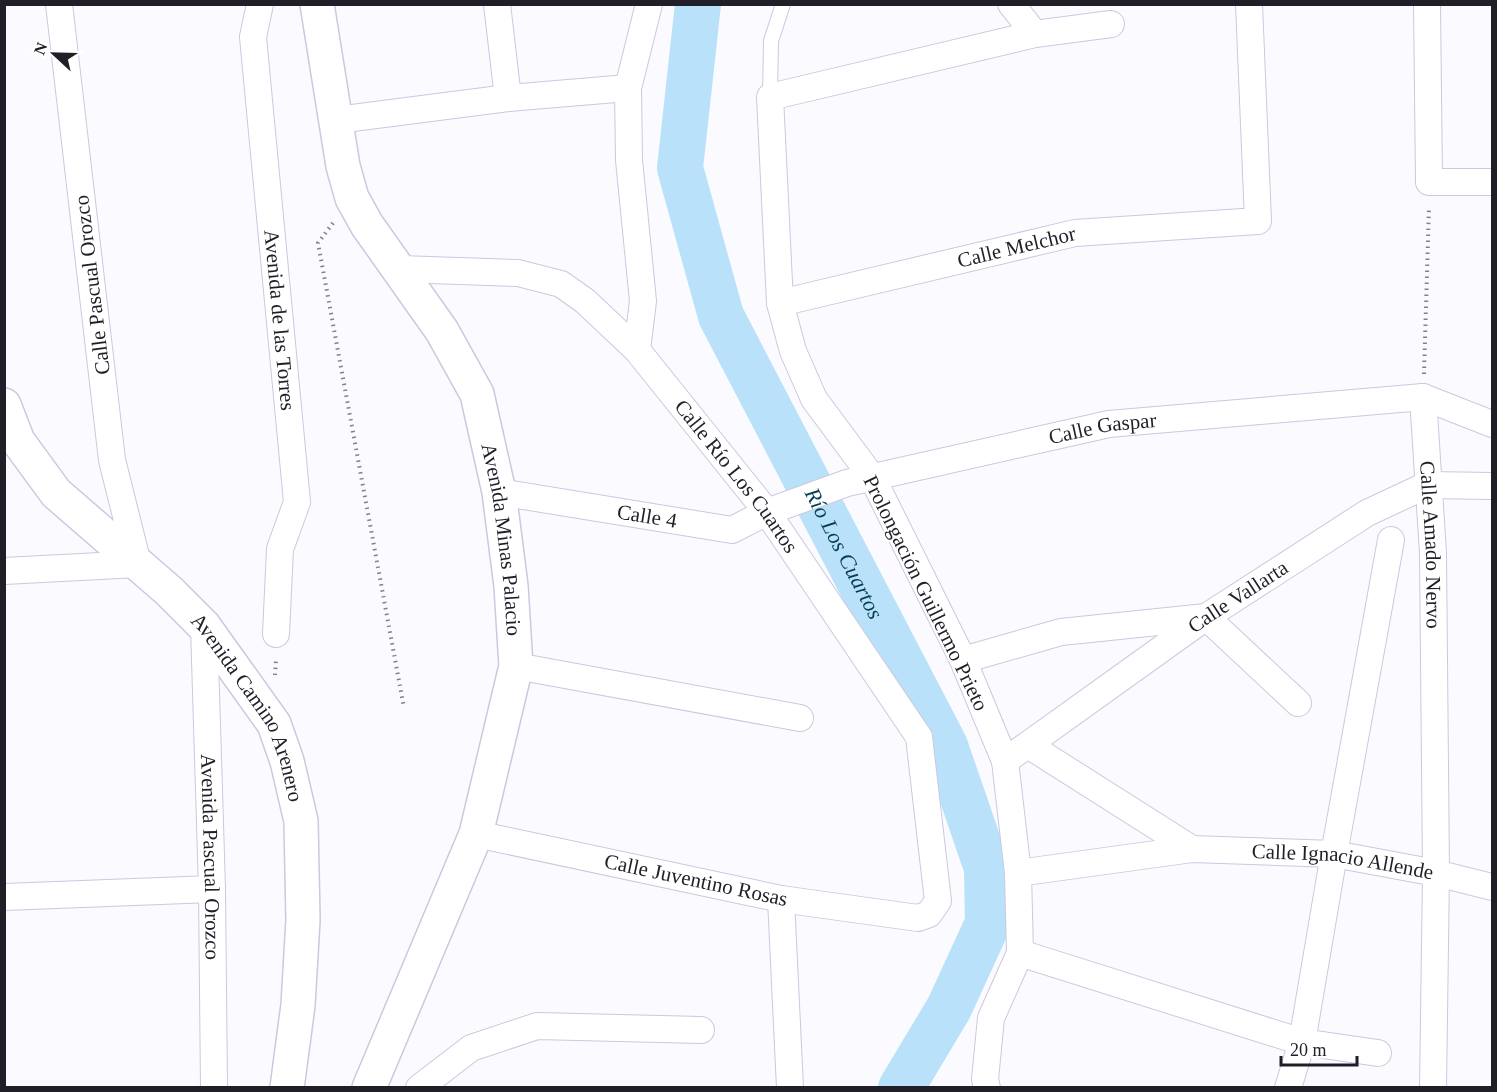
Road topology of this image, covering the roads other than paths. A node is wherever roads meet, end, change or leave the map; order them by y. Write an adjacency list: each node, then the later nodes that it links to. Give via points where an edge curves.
1 (59, 4): 31 (street, Calle Pascual Orozco, via 112,460)
2 (240, 4): 13 (street)
3 (260, 4): 13 (street, Avenida de las Torres)
4 (317, 4): 17 (main road, Avenida Minas Palacio)
5 (497, 4): 16 (street)
6 (650, 4): 14 (street)
7 (783, 4): 15 (lane, Prolongación Guillermo Prieto, via 771,41)
8 (1011, 4): 12 (street)
9 (1249, 4): 20 (street, Calle Melchor, via 1258,221 1075,233)
10 (1427, 4): 18 (street, via 1429,183)
11 (1111, 24): 12 (street)
12 (1035, 34): 15 (street)
13 (253, 36): 35 (street, Avenida de las Torres, via 297,502 279,549)
14 (628, 88): 16 (street); 21 (street, via 629,160 643,301)
15 (770, 97): 20 (street, Prolongación Guillermo Prieto)
16 (508, 98): 17 (street)
17 (337, 120): 19 (main road, Avenida Minas Palacio, via 352,198)
18 (1492, 182)
19 (400, 269): 21 (street, Calle Río Los Cuartos, via 518,273 561,284); 28 (main road, Avenida Minas Palacio, via 477,394)
20 (780, 303): 25 (street, Prolongación Guillermo Prieto, via 793,351 814,399)
21 (637, 350): 29 (street, Calle Río Los Cuartos)
22 (1423, 397): 24 (street); 25 (street, Calle Gaspar, via 1109,424); 26 (street, Calle Amado Nervo)
23 (4, 405): 31 (main road, Avenida Camino Arenero, via 18,441 56,493)
24 (1492, 424)
25 (872, 477): 29 (street, Calle Gaspar); 36 (street, Prolongación Guillermo Prieto)
26 (1427, 485): 27 (street, Calle Vallarta); 33 (street, Calle Vallarta, via 1367,513); 46 (street, Calle Amado Nervo, via 1433,553)
27 (1492, 486)
28 (499, 492): 29 (street, Calle 4, via 732,530); 37 (main road, Avenida Minas Palacio)
29 (779, 508): 51 (street, Calle Río Los Cuartos, via 919,737 938,901 929,914)
30 (1391, 540): 44 (street, Calle Amado Nervo)
31 (138, 564): 32 (street); 34 (main road, Avenida Camino Arenero)
32 (4, 571)
33 (1206, 617): 36 (street, via 1061,632); 38 (street); 40 (street, Calle Vallarta)
34 (204, 626): 48 (street, Avenida Pascual Orozco); 57 (main road, Avenida Camino Arenero, via 274,724 301,821 303,920 298,1005)
35 (276, 634)
36 (963, 660): 41 (street, Prolongación Guillermo Prieto)
37 (516, 666): 39 (street); 42 (main road, Avenida Minas Palacio)
38 (1298, 703)
39 (800, 718)
40 (1028, 745): 41 (street, Calle Vallarta); 43 (street)
41 (1005, 761): 45 (street, Prolongación Guillermo Prieto)
42 (476, 834): 50 (street, Calle Juventino Rosas); 58 (main road, Avenida Minas Palacio)
43 (1192, 849): 44 (street, Calle Ignacio Allende); 45 (street, Calle Ignacio Allende)
44 (1334, 854): 46 (street, Calle Ignacio Allende); 54 (street, Calle Amado Nervo)
45 (1018, 873): 52 (street, Prolongación Guillermo Prieto)
46 (1436, 873): 47 (street, Calle Ignacio Allende); 63 (street, Calle Amado Nervo)
47 (1492, 887)
48 (212, 889): 49 (street); 56 (street, Avenida Pascual Orozco)
49 (4, 897)
50 (781, 899): 51 (street, Calle Juventino Rosas); 60 (street)
51 (918, 918)
52 (1020, 953): 54 (street); 61 (street, Prolongación Guillermo Prieto, via 991,1018)
53 (701, 1030): 59 (street, via 537,1026 471,1048)
54 (1302, 1042): 55 (street); 62 (street, Calle Amado Nervo)
55 (1378, 1053)
56 (214, 1088)
57 (287, 1088)
58 (369, 1088)
59 (419, 1088)
60 (790, 1088)
61 (987, 1088)
62 (1288, 1088)
63 (1433, 1088)

